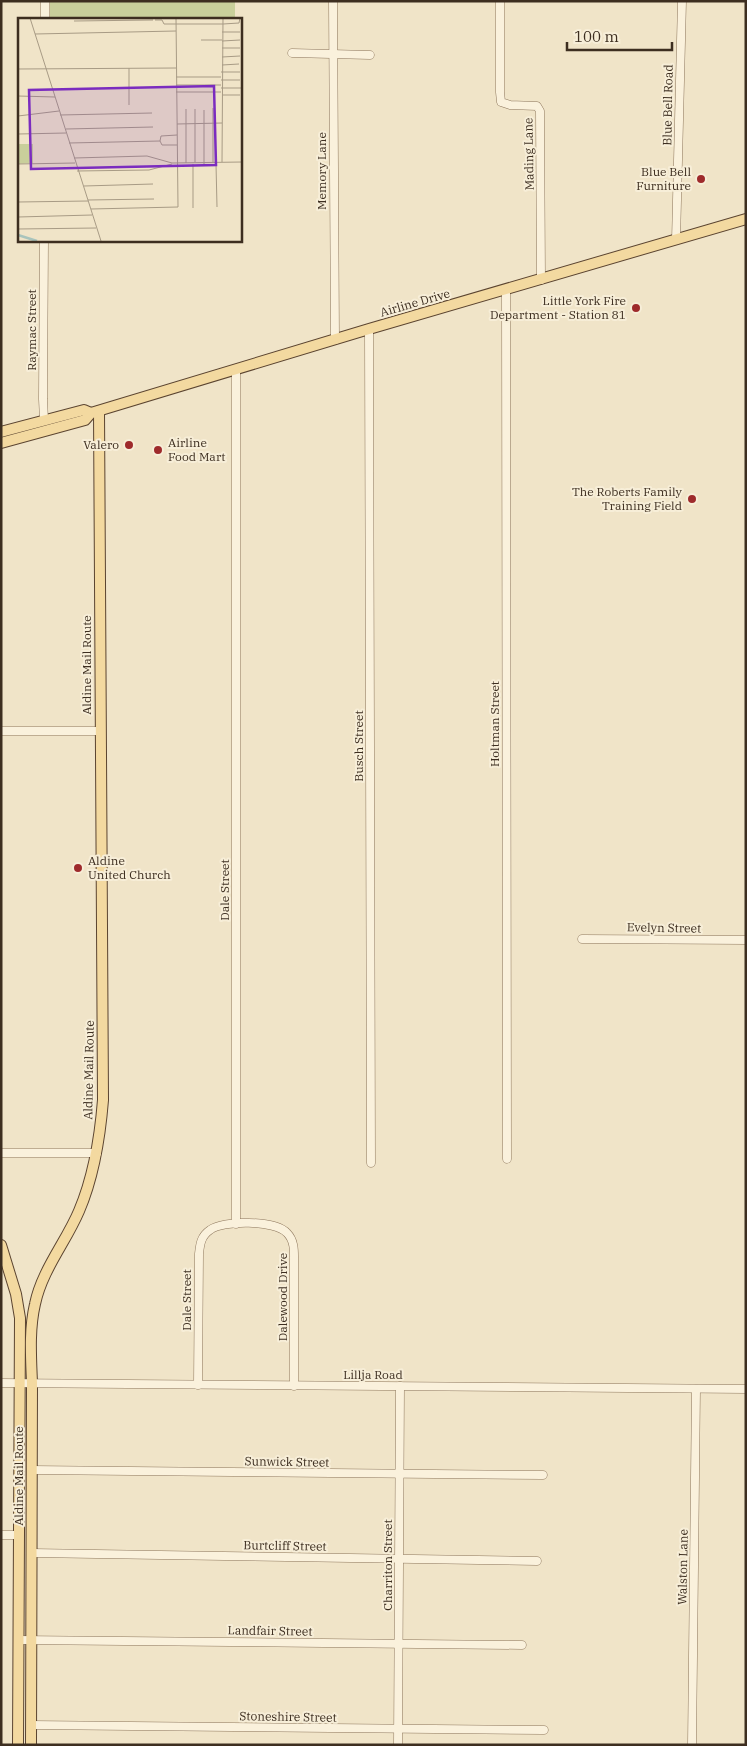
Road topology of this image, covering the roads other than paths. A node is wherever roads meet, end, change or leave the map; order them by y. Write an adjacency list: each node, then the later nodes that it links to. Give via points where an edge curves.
1 (45, 1): 5 (street)
2 (333, 1): 7 (street, Memory Lane)
3 (500, 1): 12 (street, Mading Lane, via 501,102 537,106 540,111)
4 (682, 1): 10 (street, Blue Bell Road)
5 (45, 18)
6 (292, 53): 7 (street)
7 (332, 55): 8 (street); 15 (street, Memory Lane)
8 (370, 55)
9 (746, 219): 10 (main road, Airline Drive)
10 (676, 240): 12 (main road, Airline Drive)
11 (44, 241): 18 (street, Raymac Street)
12 (541, 280): 13 (main road, Airline Drive)
13 (506, 290): 14 (main road, Airline Drive); 27 (street, Holtman Street)
14 (369, 329): 15 (main road, Airline Drive); 28 (street, Busch Street)
15 (335, 340): 16 (main road, Airline Drive)
16 (236, 370): 17 (main road, Airline Drive); 29 (street, Dale Street)
17 (95, 412): 18 (main road, Airline Drive, via 84,410); 20 (main road, Airline Drive, via 85,420); 22 (main road, Aldine Mail Route)
18 (44, 420): 19 (main road, Airline Drive)
19 (1, 432)
20 (1, 443)
21 (1, 731): 22 (street)
22 (100, 731): 26 (main road, Aldine Mail Route, via 103,1100)
23 (582, 939): 24 (street, Evelyn Street)
24 (746, 940)
25 (1, 1153): 26 (street)
26 (97, 1153): 33 (main road, Aldine Mail Route, via 79,1212 40,1285 30,1344)
27 (506, 1159)
28 (372, 1163)
29 (236, 1224): 34 (street, Dale Street, via 209,1230 201,1240 198,1254); 35 (street, Dalewood Drive, via 274,1226 288,1233 292,1239)
30 (1, 1245): 32 (main road, Aldine Mail Route, via 20,1318)
31 (1, 1383): 32 (street, Lillja Road)
32 (20, 1383): 33 (street, Lillja Road); 43 (main road, Aldine Mail Route)
33 (32, 1383): 34 (street, Lillja Road); 39 (main road, Aldine Mail Route)
34 (198, 1385): 35 (street, Lillja Road)
35 (294, 1386): 36 (street, Lillja Road)
36 (400, 1386): 37 (street, Lillja Road); 40 (street, Charriton Street)
37 (696, 1389): 38 (street, Lillja Road); 57 (street, Walston Lane)
38 (746, 1389)
39 (31, 1470): 40 (street, Sunwick Street); 44 (main road, Aldine Mail Route)
40 (400, 1474): 41 (street, Sunwick Street); 45 (street, Charriton Street)
41 (543, 1475)
42 (1, 1535): 43 (street)
43 (19, 1535): 48 (main road, Aldine Mail Route)
44 (32, 1553): 45 (street, Burtcliff Street); 47 (main road, Aldine Mail Route)
45 (399, 1560): 46 (street, Burtcliff Street); 49 (street, Charriton Street)
46 (537, 1561)
47 (30, 1639): 48 (street, Landfair Street); 49 (street, Landfair Street); 51 (main road, Aldine Mail Route)
48 (18, 1640): 54 (main road, Aldine Mail Route)
49 (399, 1644): 50 (street, Landfair Street); 52 (street, Charriton Street)
50 (522, 1645)
51 (31, 1725): 52 (street, Stoneshire Street); 55 (main road, Aldine Mail Route)
52 (398, 1729): 53 (street, Stoneshire Street); 56 (street, Charriton Street)
53 (544, 1730)
54 (18, 1745)
55 (31, 1745)
56 (398, 1745)
57 (692, 1745)

